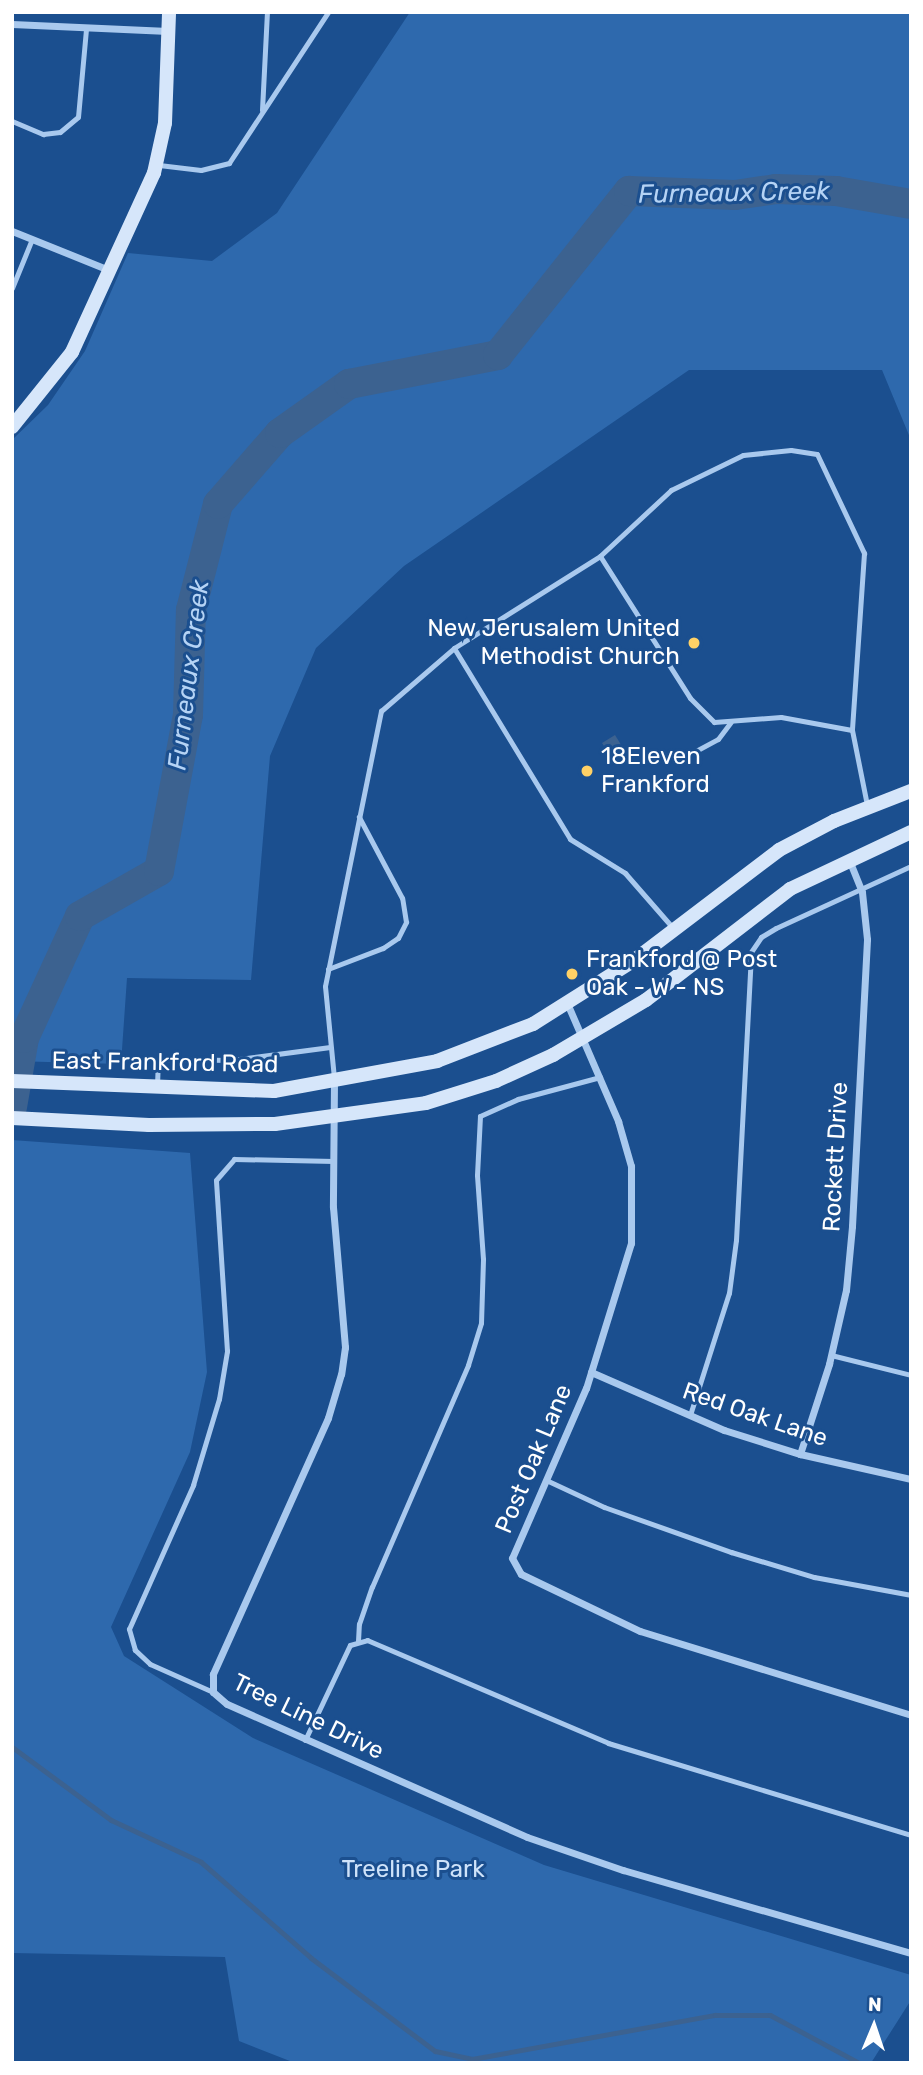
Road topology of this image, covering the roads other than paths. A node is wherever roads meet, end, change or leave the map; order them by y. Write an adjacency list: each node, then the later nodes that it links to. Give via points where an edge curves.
1 (169, 12): 6 (main road)
2 (267, 12): 7 (lane)
3 (328, 12): 7 (lane)
4 (12, 24): 5 (street)
5 (86, 29): 6 (street); 8 (lane, via 78,117 60,132 43,134)
6 (168, 31): 9 (main road, via 165,123)
7 (262, 113): 9 (lane, via 229,163 201,170)
8 (12, 121)
9 (156, 165): 12 (main road)
10 (12, 231): 11 (street)
11 (32, 239): 12 (street); 13 (lane)
12 (110, 271): 14 (main road, via 72,352)
13 (12, 288)
14 (12, 427)
15 (600, 556): 16 (lane); 17 (lane, via 690,698 714,722); 18 (lane, via 671,490 743,455 791,450 817,454 864,553)
16 (454, 648): 22 (lane, via 381,711); 27 (lane, via 570,839 625,873)
17 (732, 722): 18 (lane, via 781,718); 19 (lane, via 718,739)
18 (852, 730): 21 (lane)
19 (679, 760)
20 (911, 791): 21 (main road, East Frankford Road)
21 (867, 808): 27 (main road, East Frankford Road, via 779,850)
22 (359, 817): 28 (lane); 28 (lane, via 402,898 406,922 398,938 383,948)
23 (911, 832): 24 (main road)
24 (849, 858): 26 (street, Rockett Drive); 30 (main road, via 790,889 646,1000)
25 (911, 866): 26 (lane)
26 (862, 892): 39 (street, Rockett Drive, via 867,939 852,1226 846,1290); 42 (lane, via 776,928 761,937 751,952 736,1240 729,1293)
27 (673, 929): 29 (main road, East Frankford Road)
28 (328, 969): 31 (lane)
29 (567, 1003): 30 (street, Post Oak Lane); 33 (main road, East Frankford Road, via 495,1042 438,1061)
30 (584, 1037): 32 (street, Post Oak Lane); 36 (main road, via 496,1081 425,1103)
31 (330, 1047): 33 (lane); 35 (lane, via 232,1060 158,1059)
32 (600, 1077): 40 (street, Post Oak Lane, via 631,1166 631,1243); 47 (lane, via 518,1099 480,1116 481,1323 468,1365 372,1587)
33 (334, 1081): 35 (main road, East Frankford Road, via 274,1091); 36 (street, Tree Line Drive)
34 (12, 1082): 35 (main road, East Frankford Road)
35 (156, 1089)
36 (337, 1117): 37 (main road, via 207,1126); 38 (street, Tree Line Drive)
37 (12, 1118)
38 (335, 1161): 48 (street, Tree Line Drive, via 333,1207 345,1347 341,1374 328,1418 213,1674); 48 (lane, via 234,1159 222,1167 216,1180 227,1351 219,1399 193,1485 129,1629 135,1650 150,1664)
39 (831, 1355): 41 (lane); 43 (street, Rockett Drive)
40 (591, 1372): 42 (street, Red Oak Lane); 44 (street, Post Oak Lane)
41 (911, 1375)
42 (690, 1415): 43 (street, Red Oak Lane)
43 (800, 1454): 45 (street, Red Oak Lane)
44 (546, 1479): 46 (lane, via 604,1507 731,1552 855,1587); 49 (street, Post Oak Lane, via 512,1558 521,1574 640,1631)
45 (911, 1479)
46 (911, 1595)
47 (358, 1641): 50 (lane, via 343,1657); 51 (lane, via 382,1645 608,1743)
48 (214, 1692): 50 (street, Tree Line Drive, via 227,1704)
49 (911, 1715)
50 (305, 1740): 52 (street, Tree Line Drive, via 527,1837 623,1870)
51 (911, 1835)
52 (911, 1953)

